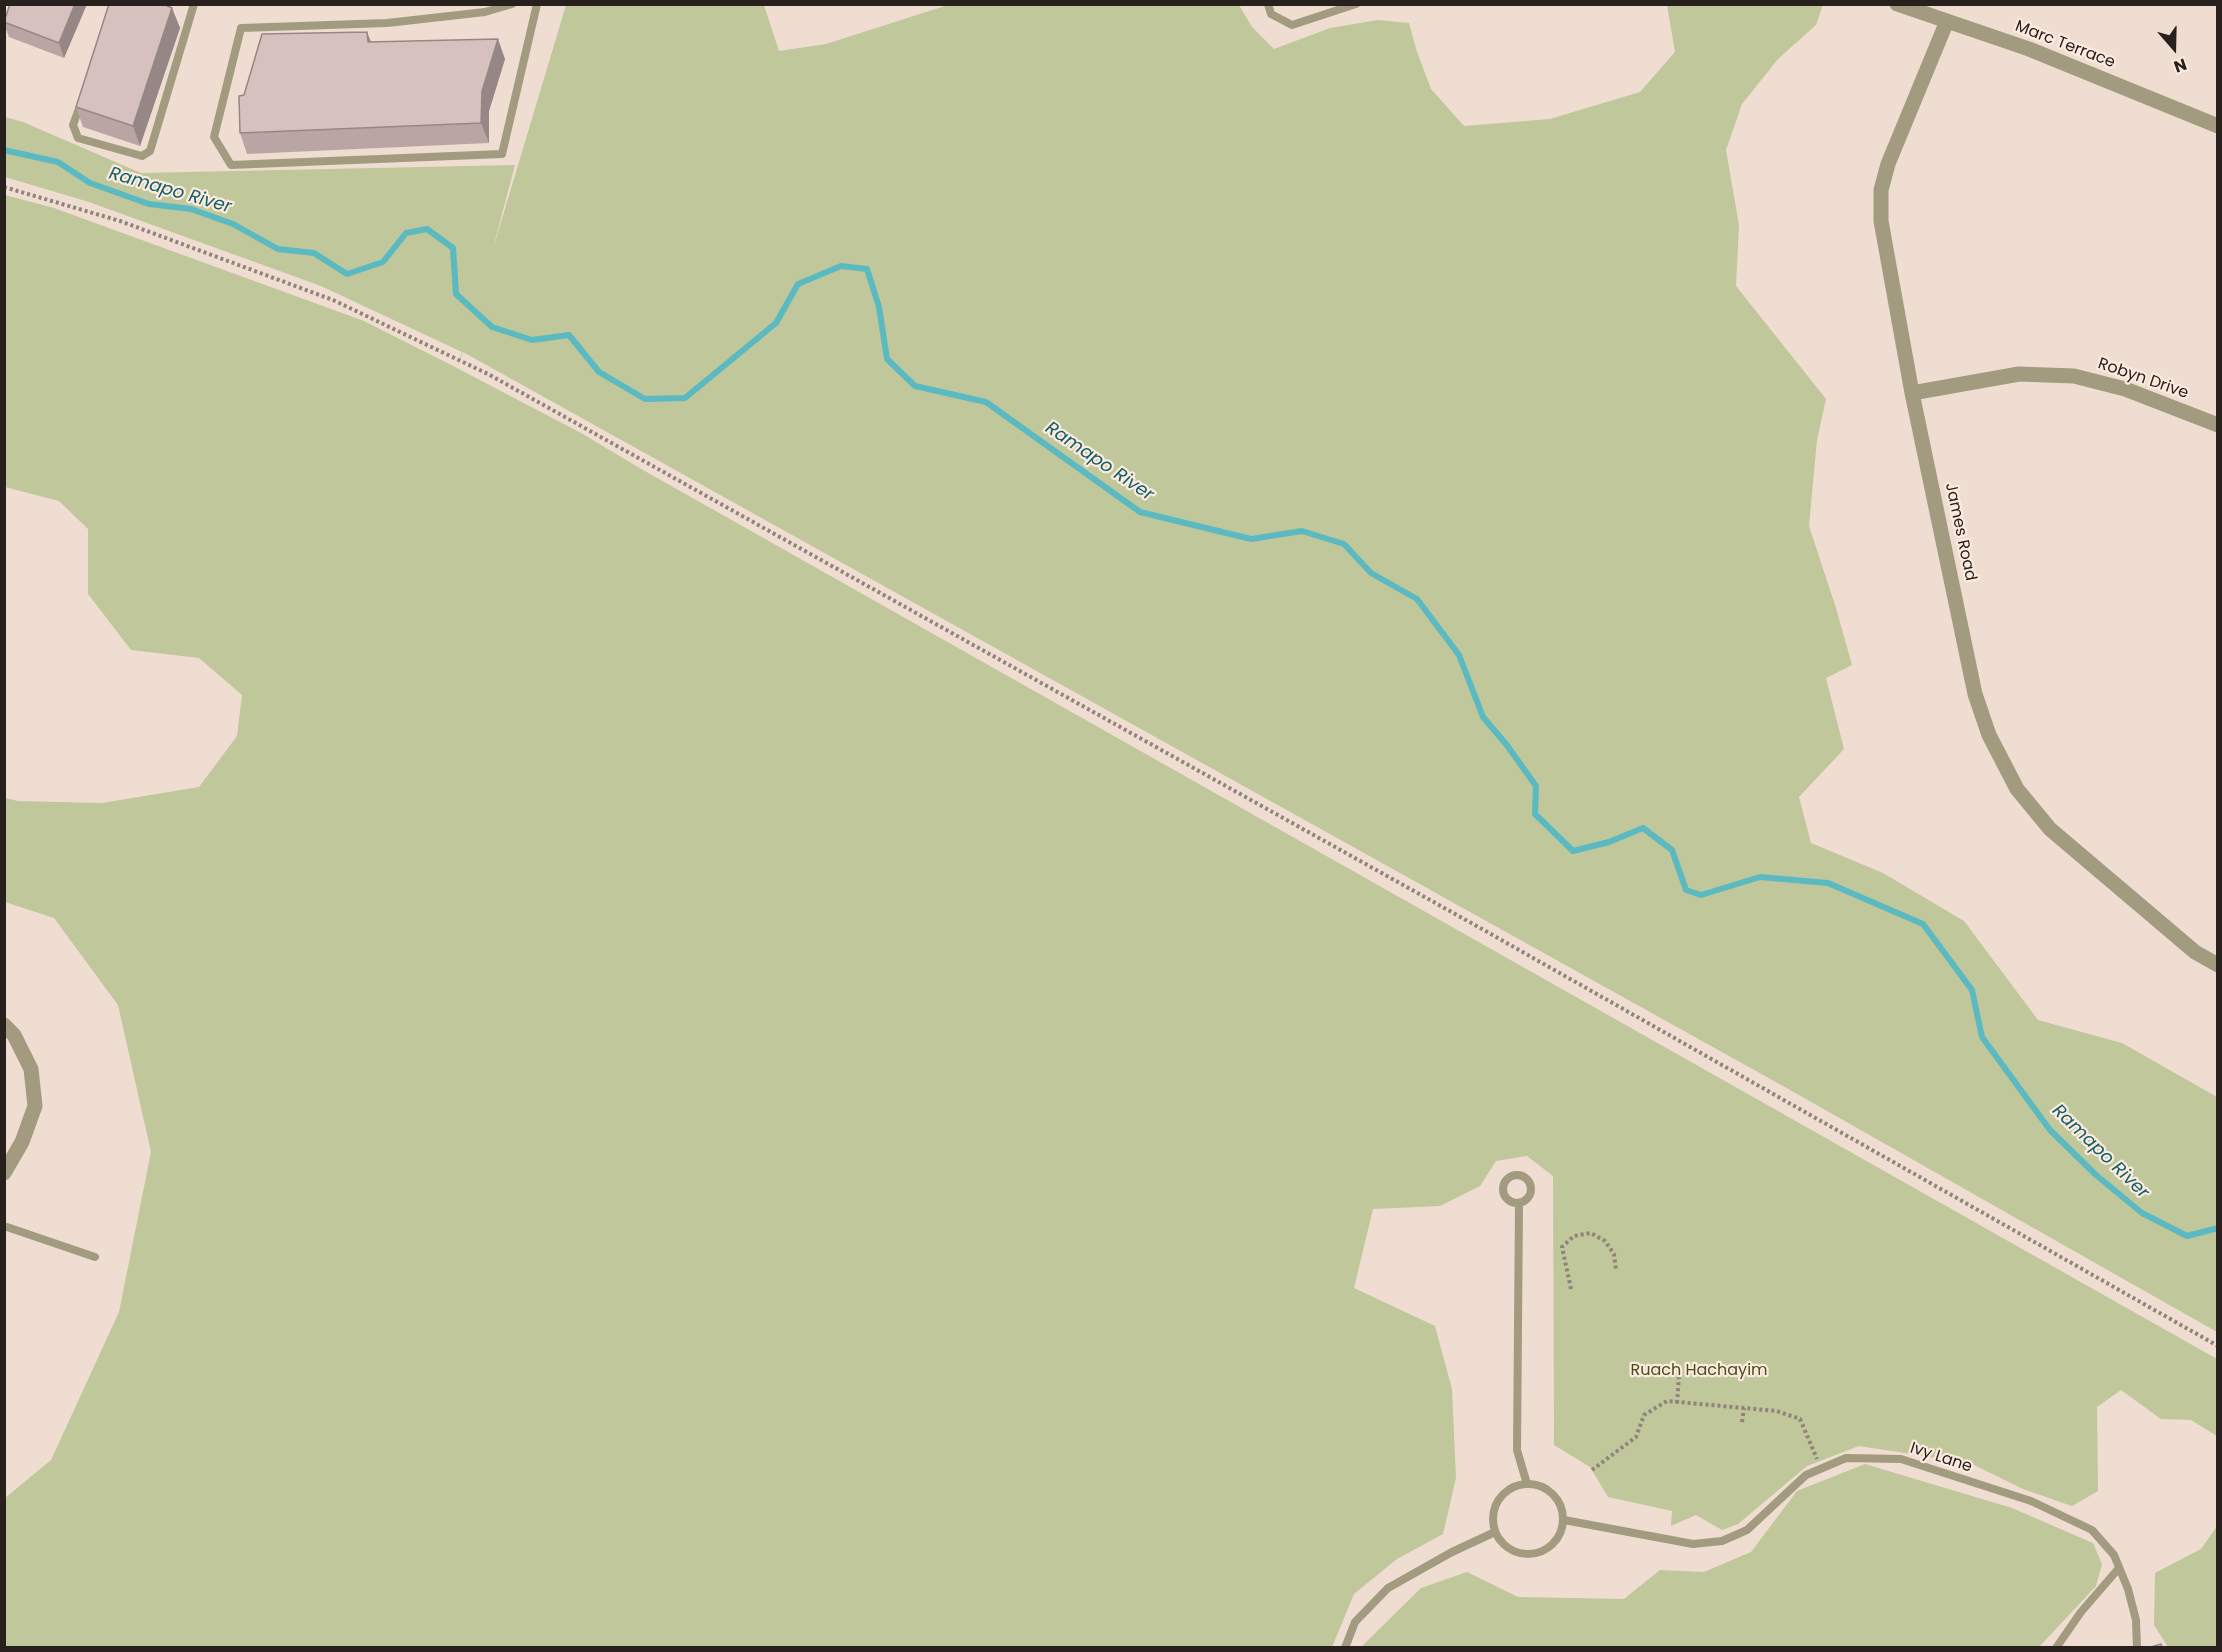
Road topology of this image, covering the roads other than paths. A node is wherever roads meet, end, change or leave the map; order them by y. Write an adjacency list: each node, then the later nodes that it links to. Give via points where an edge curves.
1 (194, 4): 8 (lane, via 150,151 142,156 78,138 74,124)
2 (512, 4): 3 (lane, via 485,12 387,23 241,28 214,137 231,165 502,154)
3 (537, 4)
4 (1268, 4): 5 (lane, via 1272,14 1292,26)
5 (1356, 4)
6 (1898, 4): 7 (street, Marc Terrace)
7 (1947, 21): 9 (street, Marc Terrace, via 2029,49); 10 (street, James Road, via 1881,190 1881,221)
8 (85, 92)
9 (2217, 126)
10 (1912, 393): 11 (street, Robyn Drive, via 2019,374 2074,376 2125,389); 12 (street, James Road, via 1975,694 2004,766 2017,789 2050,829 2195,951)
11 (2217, 425)
12 (2217, 965)
13 (4, 1025): 14 (street, via 14,1035 31,1070 35,1106 22,1142)
14 (4, 1173)
15 (1519, 1203): 18 (lane, via 1517,1450)
16 (4, 1226): 17 (lane)
17 (95, 1257)
18 (1527, 1484): 19 (lane, via 1538,1485 1557,1498); 20 (lane, via 1506,1491 1498,1500 1493,1510)
19 (1564, 1520): 20 (lane, via 1555,1542 1534,1554 1511,1551); 21 (lane, Ivy Lane, via 1694,1544 1722,1541 1747,1530 1806,1475 1821,1468 1846,1458 1901,1459 2031,1501 2092,1530 2114,1555)
20 (1495, 1532): 22 (lane, via 1388,1588 1355,1622)
21 (2119, 1568): 23 (lane); 24 (lane, Ivy Lane, via 2136,1620)
22 (1345, 1647)
23 (2056, 1647)
24 (2137, 1647)

